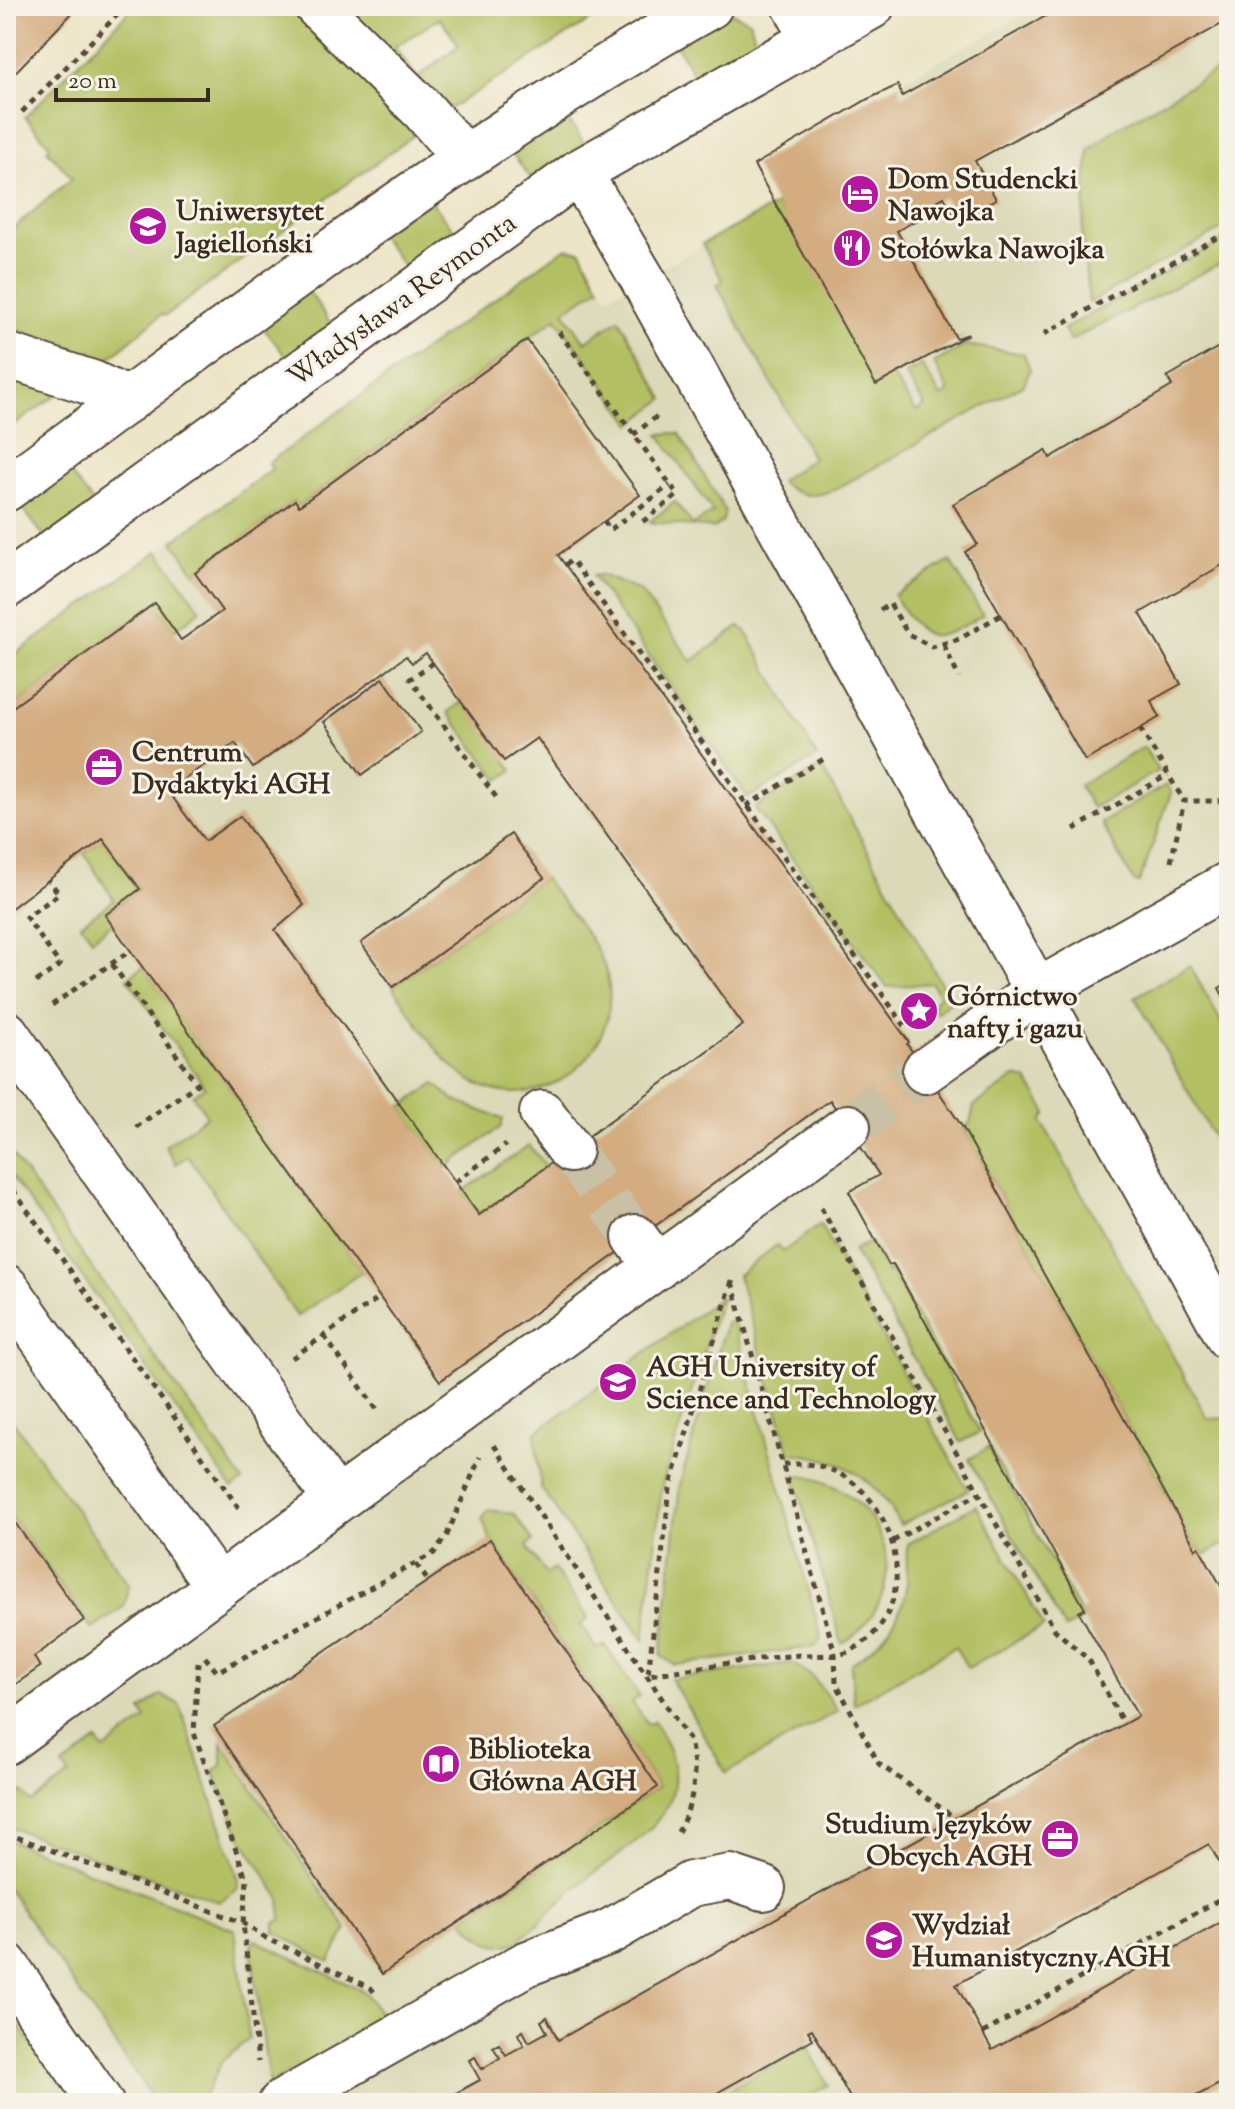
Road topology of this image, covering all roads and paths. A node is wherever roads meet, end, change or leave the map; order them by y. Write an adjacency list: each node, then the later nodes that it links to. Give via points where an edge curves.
1 (126, 6): 6 (path)
2 (317, 6): 7 (street)
3 (710, 6): 7 (street, via 584,78)
4 (872, 6): 5 (street, Władysława Reymonta)
5 (804, 22): 8 (street, Władysława Reymonta)
6 (22, 112)
7 (464, 157): 13 (street)
8 (579, 172): 21 (street, Władysława Reymonta); 23 (street)
9 (1229, 231): 11 (path)
10 (559, 332): 15 (path)
11 (1044, 334)
12 (6, 355): 13 (street)
13 (128, 400): 17 (street)
14 (653, 419): 15 (path)
15 (633, 435): 16 (path)
16 (670, 485): 18 (path, via 610,530); 19 (path, via 678,495)
17 (6, 489)
18 (604, 521)
19 (642, 522)
20 (565, 565): 33 (path, via 572,560)
21 (6, 586)
22 (1001, 615): 24 (path)
23 (839, 633): 24 (path, via 890,604 915,640 932,647); 41 (street)
24 (944, 645): 26 (path)
25 (433, 663): 30 (path, via 410,679)
26 (959, 678)
27 (1140, 728): 29 (path)
28 (827, 757): 33 (path)
29 (1168, 775): 32 (path); 34 (path)
30 (496, 797)
31 (1229, 798): 32 (path)
32 (1184, 801): 35 (path)
33 (746, 806): 44 (path)
34 (1074, 829)
35 (1169, 870)
36 (48, 879): 40 (path, via 59,894 26,917 60,965)
37 (1229, 884): 41 (street)
38 (131, 950): 39 (path)
39 (112, 964): 42 (path); 47 (path, via 197,1084)
40 (36, 982)
41 (1038, 991): 44 (street); 57 (street)
42 (52, 1005)
43 (6, 1033): 62 (street)
44 (918, 1052)
45 (542, 1113): 48 (street); 50 (path)
46 (848, 1127): 62 (street, via 646,1252)
47 (131, 1130)
48 (570, 1150)
49 (6, 1180): 63 (path)
50 (455, 1182)
51 (817, 1200): 61 (path)
52 (729, 1274): 53 (path)
53 (732, 1281): 60 (path); 69 (path, via 670,1488)
54 (6, 1287): 67 (street)
55 (380, 1297): 56 (path)
56 (324, 1336): 58 (path); 59 (path)
57 (1229, 1338)
58 (290, 1360)
59 (384, 1419)
60 (783, 1464): 64 (path, via 839,1474 876,1505); 68 (path)
61 (979, 1493): 64 (path); 70 (path, via 1055,1630 1089,1660)
62 (336, 1500): 67 (street)
63 (246, 1518)
64 (893, 1541): 68 (path, via 895,1587 885,1614 860,1644)
65 (416, 1564): 66 (path); 69 (path, via 434,1553 447,1535 489,1437); 77 (path, via 217,1672 199,1649 194,1733 247,1881)
66 (428, 1581)
67 (218, 1587): 71 (street)
68 (835, 1654): 69 (path); 72 (path, via 836,1683 879,1764)
69 (648, 1675): 73 (path, via 684,1729 693,1754 692,1799)
70 (1123, 1723)
71 (6, 1742)
72 (955, 1818)
73 (678, 1832)
74 (6, 1833): 77 (path)
75 (763, 1888): 80 (street, via 730,1877 691,1884 609,1932 526,1964)
76 (1229, 1894): 79 (path)
77 (243, 1923): 80 (path, via 371,1988); 81 (path)
78 (6, 1965): 82 (street)
79 (983, 2033)
80 (401, 2034): 81 (street)
81 (270, 2088)
82 (101, 2103)

